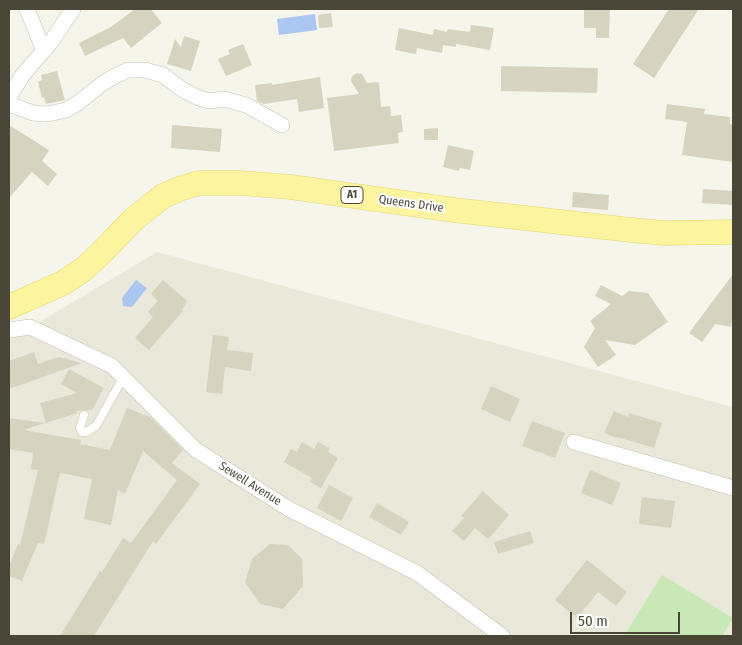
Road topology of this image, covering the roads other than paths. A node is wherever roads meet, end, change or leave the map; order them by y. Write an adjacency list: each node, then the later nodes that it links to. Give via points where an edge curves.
1 (27, 9): 3 (street)
2 (73, 9): 3 (street)
3 (44, 51): 4 (street)
4 (15, 80): 5 (street)
5 (9, 97)
6 (9, 104): 7 (street, via 33,113 66,110 115,76 128,70 145,70 163,75 199,98 209,101 224,99 246,105)
7 (282, 125)
8 (733, 232): 9 (main road, Queens Drive / A1, via 631,230 291,187 199,183 163,196 63,283)
9 (9, 307)
10 (9, 330): 11 (street, Sewell Avenue, via 30,327 112,366)
11 (124, 378): 12 (lane, via 96,426 86,432 80,428); 15 (street, Sewell Avenue, via 196,450 290,508 417,573)
12 (84, 415)
13 (574, 442): 14 (street)
14 (733, 488)
15 (502, 636)

